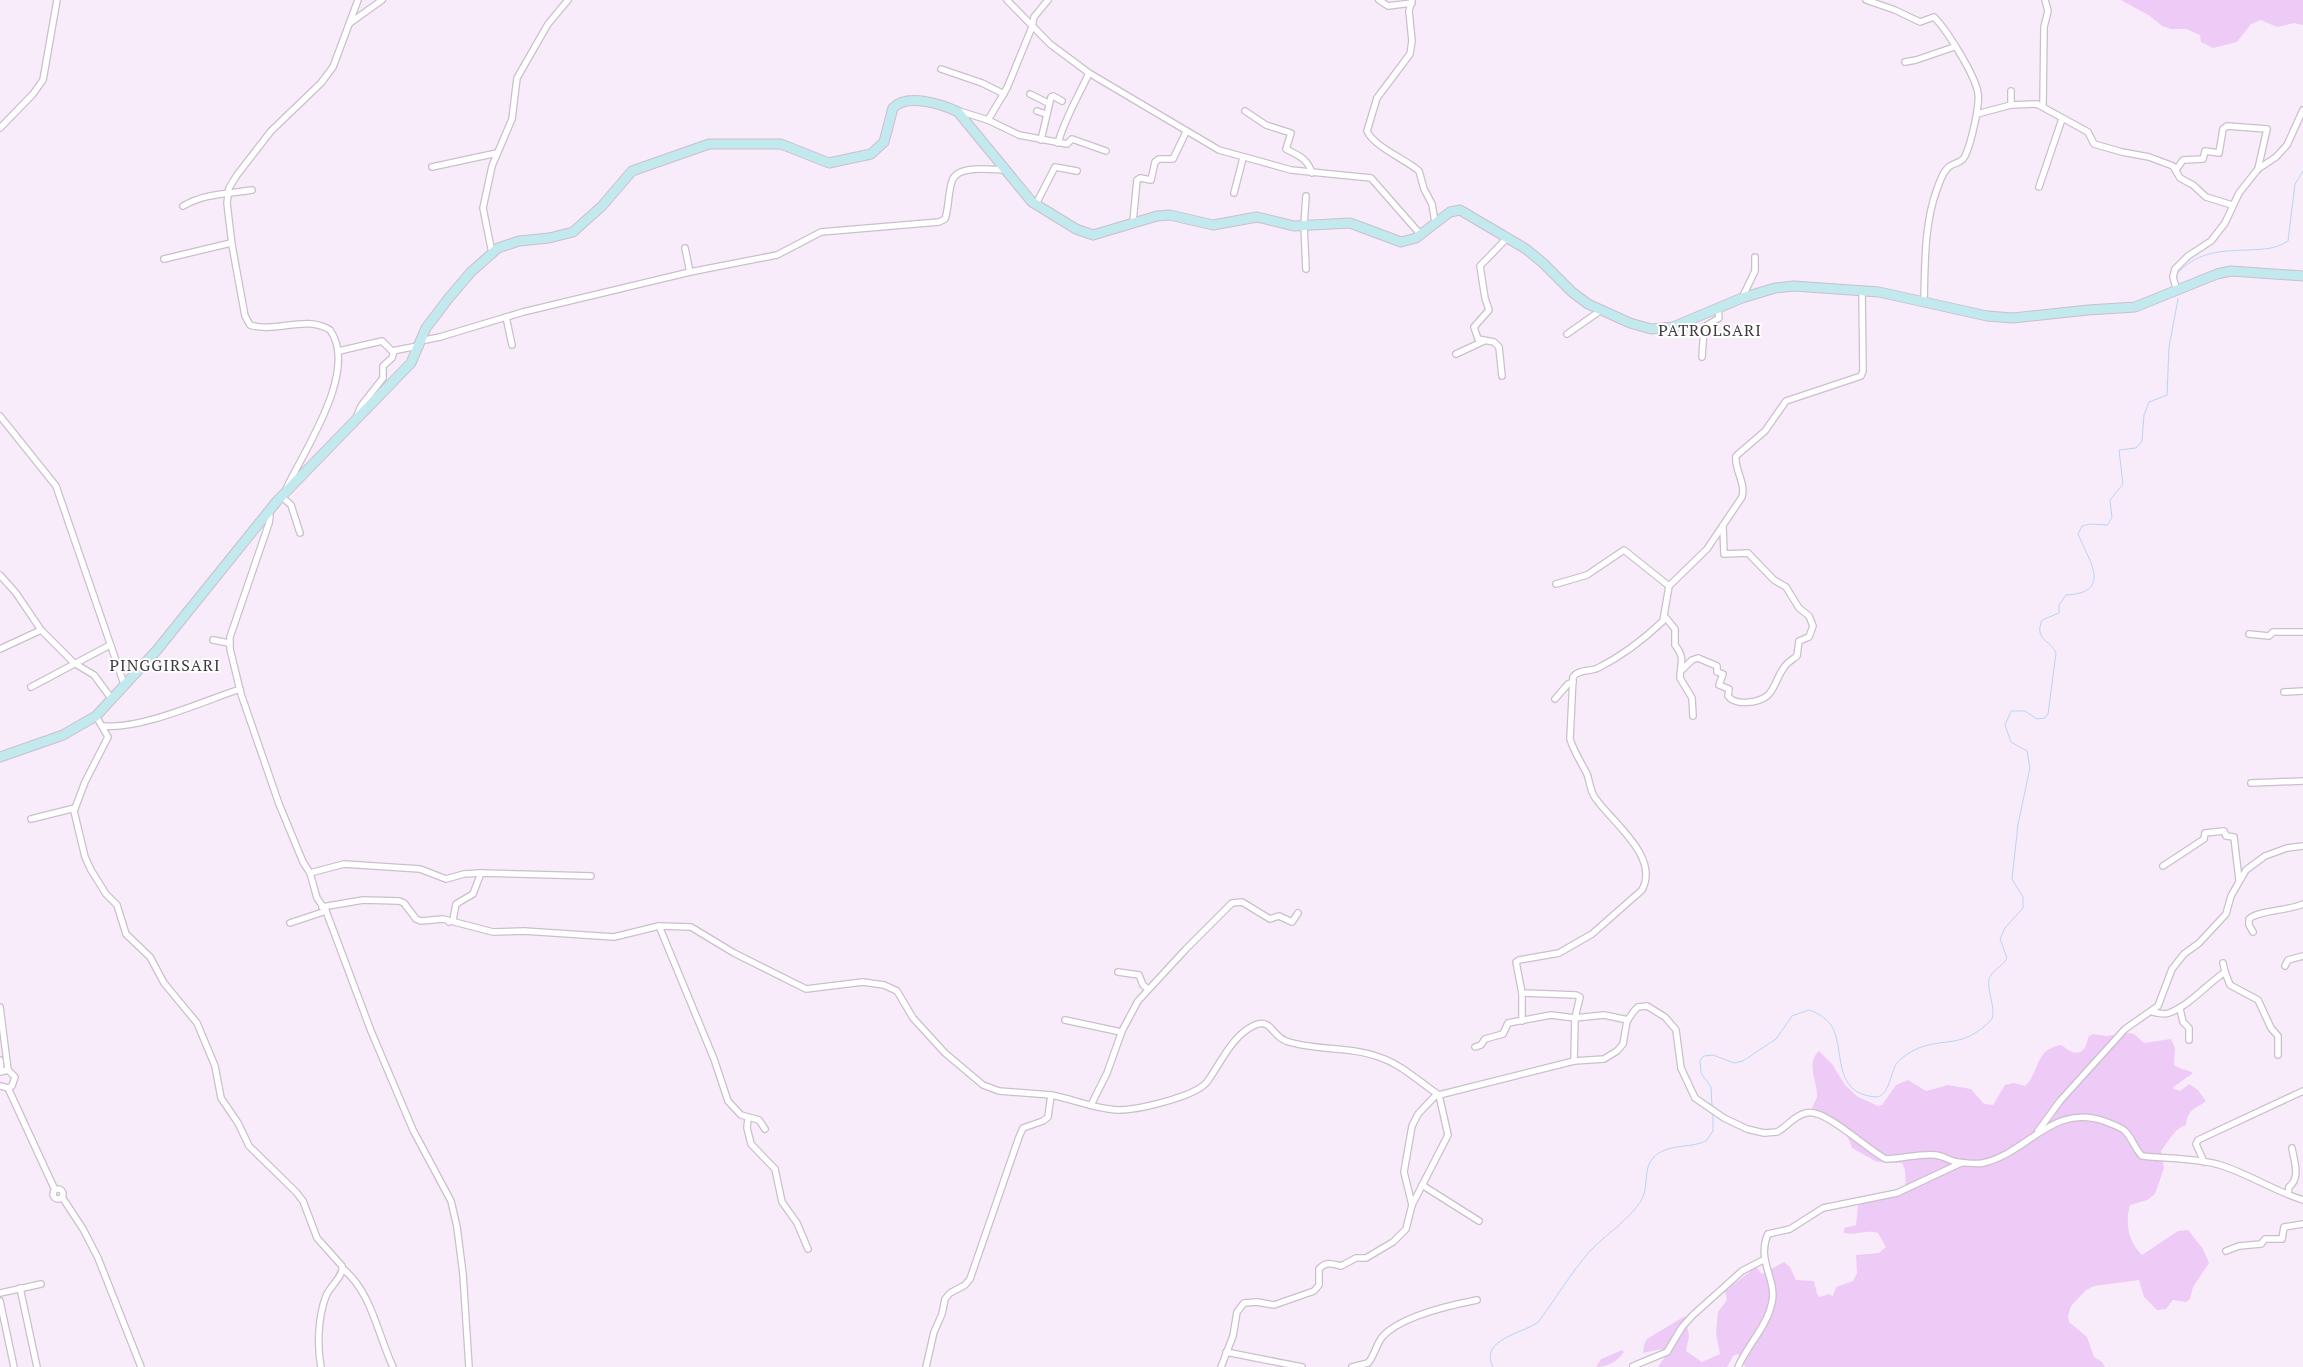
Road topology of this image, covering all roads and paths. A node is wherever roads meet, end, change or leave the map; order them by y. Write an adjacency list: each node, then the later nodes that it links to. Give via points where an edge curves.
1 (57, 0): 32 (street, via 43,80)
2 (358, 0): 11 (street)
3 (382, 0): 11 (street)
4 (568, 0): 37 (street, via 520,68 512,119)
5 (1007, 0): 12 (street)
6 (1048, 0): 12 (street, via 1034,17)
7 (1378, 0): 10 (street, via 1388,6)
8 (1866, 0): 13 (street, via 1920,22 1934,17)
9 (2046, 0): 23 (street)
10 (1412, 1): 54 (street, via 1409,11 1410,54 1377,98 1368,134 1392,154 1418,169 1432,204)
11 (350, 23): 48 (street, via 333,67 270,130 237,175)
12 (1032, 27): 16 (street); 18 (street)
13 (1954, 47): 14 (street); 29 (street, via 1977,89)
14 (1905, 62)
15 (941, 69): 18 (street)
16 (1088, 73): 33 (street); 35 (street, via 1072,112 1065,117)
17 (2010, 91): 22 (street)
18 (1004, 94): 31 (street)
19 (1030, 94): 21 (street)
20 (1062, 101): 21 (street, via 1053,96)
21 (1048, 103): 28 (street)
22 (2011, 105): 23 (street, via 2030,103); 29 (street)
23 (2043, 106): 30 (street)
24 (950, 108): 31 (street); 41 (street, via 962,116); 60 (street, via 911,101 899,103 893,108 880,147 871,154 836,163 823,162 775,143 719,142 704,145 632,171 602,206 573,232 509,244)
25 (2303, 110): 40 (street, via 2287,145)
26 (1037, 111): 28 (street)
27 (1245, 111): 44 (street, via 1266,125 1291,133 1286,149 1307,161)
28 (1046, 114): 34 (street)
29 (1977, 114): 69 (street, via 1966,155 1945,172 1932,207)
30 (2062, 119): 42 (street, via 2088,132 2096,145 2149,157); 45 (street)
31 (988, 120): 34 (street, via 1019,135)
32 (0, 128)
33 (1186, 132): 38 (street, via 1219,150); 53 (street, via 1173,159 1155,162 1151,180 1137,180)
34 (1041, 140): 35 (street)
35 (1058, 143): 36 (street, via 1067,144 1072,139)
36 (1106, 151)
37 (497, 153): 39 (street); 60 (street, via 483,208)
38 (1243, 158): 44 (street); 47 (street)
39 (432, 167)
40 (2258, 169): 42 (street, via 2268,129 2227,126 2223,129 2219,153 2206,151 2203,159 2184,160); 51 (street)
41 (1007, 170): 50 (street); 64 (street, via 964,170 957,174 952,180 943,220 821,232 777,255)
42 (2176, 170): 51 (street, via 2180,178 2206,197)
43 (1077, 171): 50 (street, via 1055,167)
44 (1312, 173): 56 (street, via 1371,178)
45 (2039, 187)
46 (252, 190): 48 (street)
47 (1234, 193)
48 (228, 194): 52 (street, via 203,196); 58 (street)
49 (1306, 196): 55 (street)
50 (1036, 204): 53 (street, via 1076,229 1093,235)
51 (2232, 205): 66 (street, via 2225,222 2211,241 2175,269)
52 (183, 206)
53 (1133, 222): 55 (street, via 1170,216 1221,225 1257,217 1287,226)
54 (1435, 222): 56 (street); 57 (street, via 1450,212 1460,210)
55 (1304, 225): 56 (street, via 1345,223 1401,242); 63 (street)
56 (1421, 235)
57 (1507, 238): 71 (street, via 1543,263 1579,298); 74 (street, via 1480,268 1484,298 1489,308 1474,329 1478,339)
58 (231, 243): 62 (street); 77 (street, via 245,316 250,326 274,328 318,324 330,330)
59 (685, 248): 64 (street)
60 (492, 253): 75 (street, via 448,299)
61 (1755, 257): 68 (street, via 1755,271)
62 (164, 260)
63 (1306, 269)
64 (690, 272): 72 (street)
65 (2303, 276): 66 (street, via 2231,271)
66 (2179, 286): 69 (street, via 2135,308 2013,318 1987,316)
67 (1862, 291): 68 (street, via 1784,287); 69 (street); 86 (street, via 1862,374 1785,402 1765,432 1736,456 1744,492)
68 (1742, 298): 70 (street)
69 (1924, 302)
70 (1718, 309): 71 (street, via 1673,327 1657,329); 80 (street, via 1719,318 1703,330)
71 (1600, 311): 73 (street)
72 (506, 316): 75 (street); 76 (street)
73 (1567, 334)
74 (1484, 341): 79 (street); 81 (street, via 1494,342 1499,347)
75 (419, 343): 78 (street); 83 (street, via 410,363)
76 (512, 345)
77 (339, 351): 78 (street, via 382,341 390,351); 84 (street, via 331,399)
78 (394, 351): 83 (street, via 392,358 383,366 383,378 360,406)
79 (1456, 354)
80 (1702, 357)
81 (1502, 376)
82 (0, 416): 97 (street, via 56,486)
83 (355, 420): 84 (street)
84 (282, 495): 85 (street); 87 (street, via 291,505)
85 (268, 512): 96 (street, via 269,523); 102 (street, via 157,650)
86 (1723, 527): 90 (street, via 1696,561); 100 (street, via 1724,554 1749,553 1774,580 1786,587 1814,626 1809,637 1799,641 1797,656 1784,667 1768,694 1758,700 1731,700 1729,689 1720,685 1723,674 1717,672 1717,666 1703,659 1694,659)
87 (300, 533)
88 (0, 575): 92 (street)
89 (1556, 584): 90 (street, via 1587,575 1624,550)
90 (1669, 586): 91 (street)
91 (1666, 618): 100 (street, via 1675,629 1675,645 1681,654); 101 (street, via 1609,662 1595,670 1575,674)
92 (41, 630): 98 (street); 99 (street)
93 (2303, 632): 94 (street, via 2273,632 2269,636)
94 (2249, 634)
95 (213, 640): 96 (street)
96 (229, 643): 104 (street)
97 (110, 645): 99 (street); 102 (street)
98 (0, 649)
99 (77, 665): 103 (street); 107 (street, via 94,675)
100 (1682, 669): 110 (street, via 1680,678 1692,698)
101 (1573, 682): 108 (street); 136 (street, via 1572,747 1587,774 1593,795 1643,856 1646,883 1630,902 1592,934 1559,953 1517,961)
102 (124, 684): 107 (street)
103 (31, 687)
104 (240, 688): 111 (street, via 150,719 118,727); 119 (street, via 283,816 302,862)
105 (2303, 691): 106 (street)
106 (2284, 692)
107 (111, 698): 109 (street)
108 (1555, 699)
109 (96, 716): 111 (street); 112 (street, via 63,734)
110 (1694, 716)
111 (104, 726): 115 (street, via 108,737)
112 (0, 757)
113 (2303, 781): 114 (street)
114 (2251, 782)
115 (76, 808): 116 (street); 173 (street, via 78,830 91,870 117,905 126,934 150,957 164,982 197,1023 215,1066 224,1105 249,1146 296,1192 317,1238)
116 (31, 819)
117 (2303, 846): 122 (street, via 2265,856 2250,866)
118 (2162, 866): 122 (street, via 2204,839 2205,833 2224,831 2226,836 2234,837)
119 (310, 873): 120 (street, via 344,864 401,866 446,879); 124 (street)
120 (481, 873): 121 (street); 126 (street, via 473,894 456,904 453,920)
121 (592, 876)
122 (2239, 880): 139 (street, via 2226,914 2172,969 2160,1003)
123 (2303, 904): 129 (street, via 2285,911 2254,915 2249,919)
124 (324, 909): 126 (street, via 363,900 399,901 416,919); 127 (street); 186 (street, via 413,1130 451,1201 457,1227)
125 (1298, 913): 135 (street, via 1292,922 1279,916 1270,920 1242,902 1232,903)
126 (449, 922): 128 (street, via 493,932 524,931 604,938)
127 (290, 923)
128 (659, 926): 156 (street, via 678,925 697,930 734,953 806,989 863,982 884,986 900,995 912,1018 945,1053 983,1085 999,1091); 158 (street, via 728,1101 733,1109)
129 (2253, 932)
130 (2303, 956): 132 (street, via 2288,960)
131 (2223, 963): 134 (street)
132 (2285, 966)
133 (1118, 972): 135 (street, via 1139,975)
134 (2225, 972): 138 (street); 148 (street, via 2230,985 2258,1000 2270,1028 2278,1036)
135 (1148, 989): 145 (street, via 1133,1008)
136 (1522, 993): 140 (street, via 1578,995 1580,1000); 144 (street)
137 (0, 1007): 141 (street)
138 (2180, 1009): 139 (street, via 2168,1014); 146 (street, via 2183,1022 2188,1025)
139 (2153, 1012): 160 (street, via 2125,1029 2060,1101)
140 (1575, 1018): 143 (street, via 1604,1015); 144 (street, via 1551,1015); 150 (street)
141 (1, 1019): 151 (street)
142 (1064, 1020): 145 (street)
143 (1628, 1020): 150 (street, via 1623,1044 1611,1056); 162 (street, via 1638,1007 1647,1006 1671,1023 1678,1037 1684,1076 1695,1098 1747,1129 1770,1133 1782,1129 1793,1118 1812,1112 1838,1124 1886,1159 1929,1155)
144 (1522, 1021): 147 (street, via 1506,1024 1503,1034 1485,1039)
145 (1121, 1032): 157 (street, via 1107,1073)
146 (2189, 1040)
147 (1475, 1047)
148 (2278, 1055)
149 (0, 1060): 151 (street)
150 (1574, 1061): 155 (street)
151 (3, 1071): 153 (street, via 15,1077)
152 (0, 1086): 153 (street)
153 (8, 1088): 183 (street, via 55,1190 62,1191 62,1197 98,1258)
154 (2303, 1091): 163 (street, via 2198,1140 2196,1144)
155 (1438, 1094): 157 (street, via 1418,1078 1379,1057 1285,1041 1262,1023 1239,1037 1205,1084 1196,1090 1121,1109); 164 (street, via 1448,1133); 167 (street, via 1418,1114 1412,1126 1404,1172)
156 (1051, 1095): 157 (street); 187 (street, via 1048,1117 1023,1128 970,1279 945,1299)
157 (1091, 1105)
158 (748, 1118): 159 (street, via 759,1120); 170 (street, via 750,1144 775,1168 782,1202 797,1222)
159 (765, 1129)
160 (2036, 1134): 162 (street, via 2013,1150 1983,1164); 163 (street, via 2058,1122 2088,1116 2116,1125 2126,1132 2142,1156)
161 (2292, 1148): 165 (street, via 2297,1177)
162 (1962, 1162): 172 (street, via 1897,1194 1823,1208 1790,1229 1769,1234)
163 (2204, 1162): 165 (street, via 2240,1172)
164 (1422, 1186): 167 (street); 168 (street)
165 (2288, 1194): 166 (street)
166 (2303, 1200)
167 (1412, 1205): 179 (street, via 1406,1229 1393,1242 1366,1258 1356,1258 1342,1266 1324,1264 1319,1269 1319,1285 1314,1291 1277,1305 1244,1304 1237,1312)
168 (1479, 1221)
169 (2303, 1224): 171 (street, via 2284,1227 2282,1239 2264,1239 2261,1244)
170 (808, 1249)
171 (2226, 1251)
172 (1763, 1260): 180 (street, via 1742,1271 1693,1315 1667,1352); 191 (street, via 1773,1295 1772,1303 1766,1322)
173 (343, 1269): 184 (street, via 326,1296 323,1308); 185 (street, via 353,1276 362,1290)
174 (41, 1284): 175 (street)
175 (20, 1288): 176 (street); 182 (street)
176 (0, 1293)
177 (1477, 1300): 190 (street, via 1447,1306 1398,1325 1381,1339 1368,1363)
178 (0, 1301): 181 (street)
179 (1226, 1352): 188 (street); 189 (street)
180 (1633, 1366)
181 (14, 1367)
182 (37, 1367)
183 (141, 1367)
184 (322, 1367)
185 (393, 1367)
186 (469, 1367)
187 (926, 1367)
188 (1221, 1367)
189 (1302, 1367)
190 (1352, 1367)
191 (1738, 1367)

